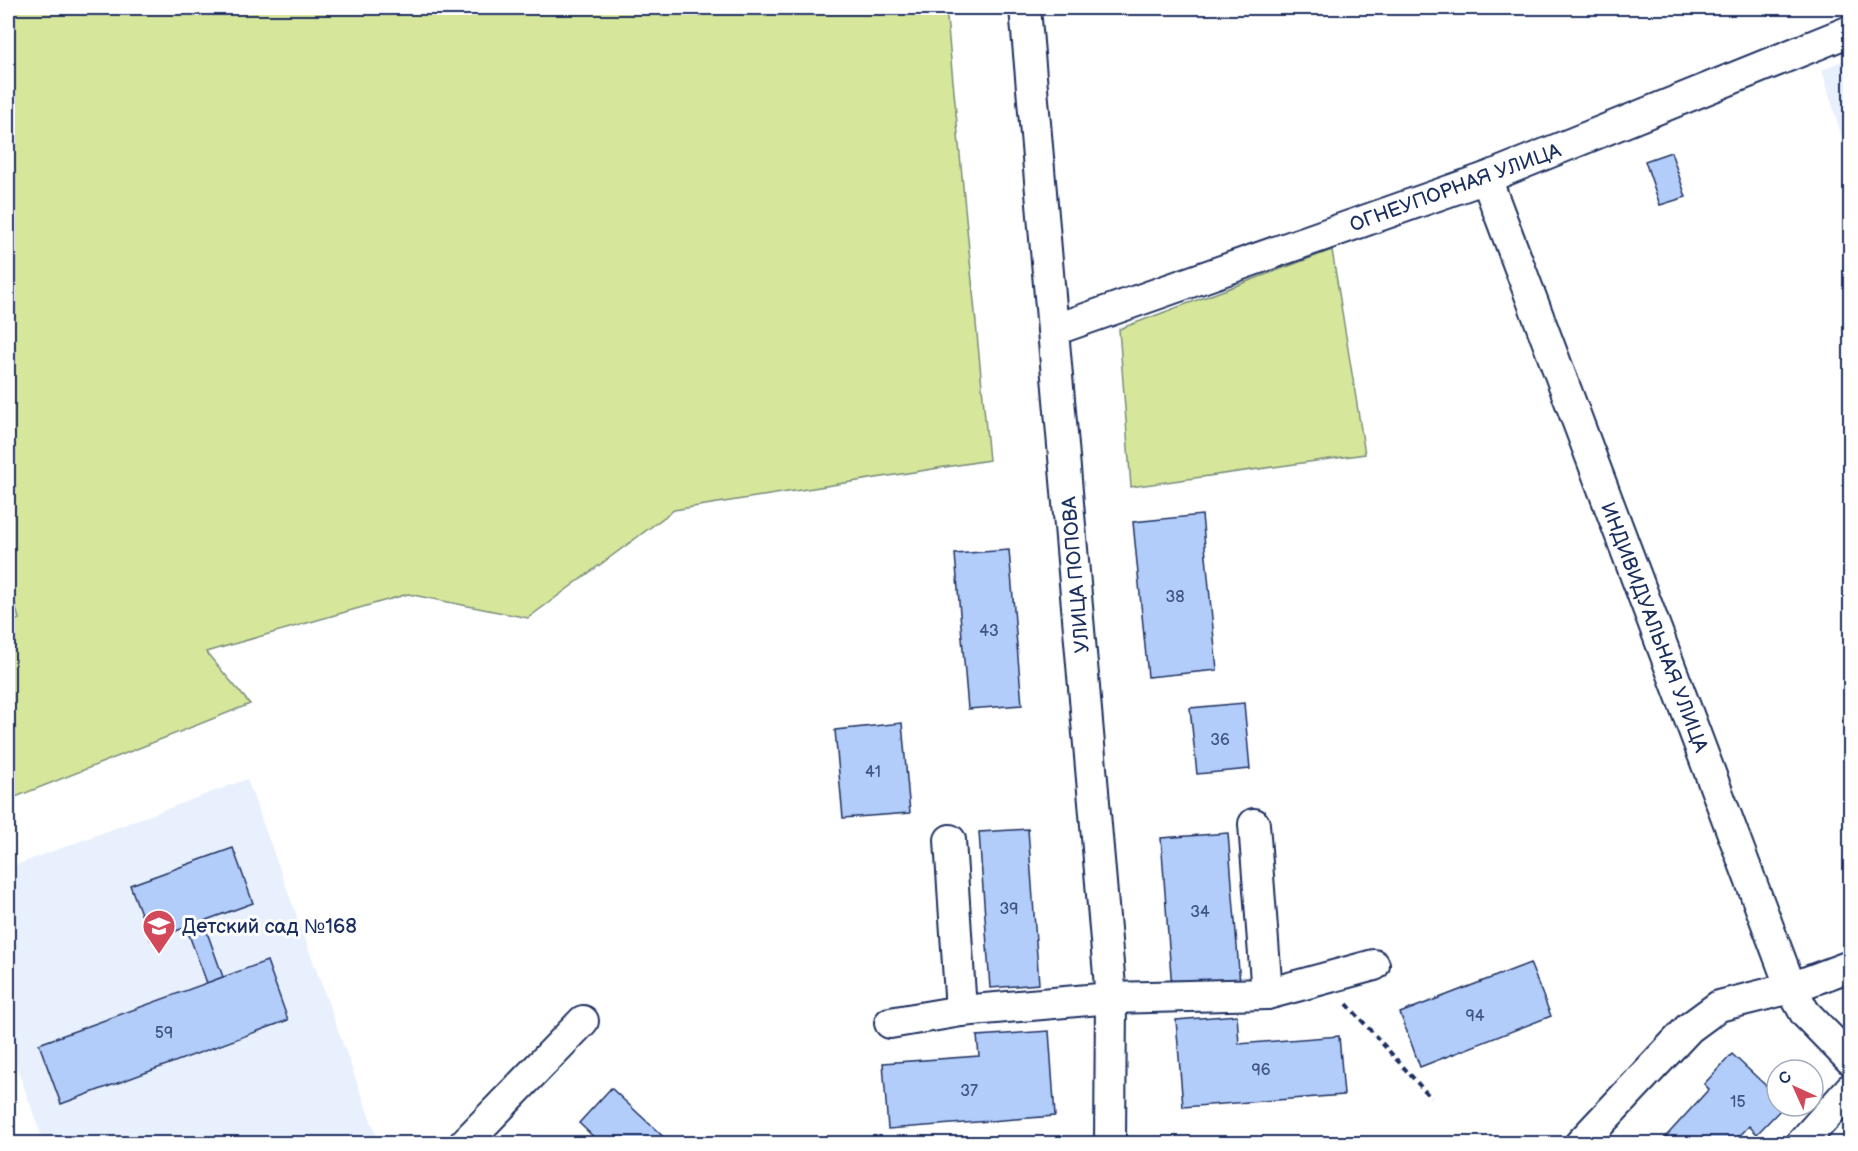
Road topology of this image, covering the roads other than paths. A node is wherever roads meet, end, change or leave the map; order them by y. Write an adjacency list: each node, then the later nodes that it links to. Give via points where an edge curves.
1 (1025, 8): 4 (street, УЛИЦА ПОПОВА)
2 (1851, 31): 3 (street, ОГНЕУПОРНАЯ УЛИЦА)
3 (1486, 178): 4 (street, ОГНЕУПОРНАЯ УЛИЦА); 9 (street, ИНДИВИДУАЛЬНАЯ УЛИЦА)
4 (1054, 330): 11 (street, УЛИЦА ПОПОВА)
5 (1254, 824): 10 (street)
6 (950, 840): 12 (street)
7 (1374, 965): 10 (street)
8 (1851, 966): 9 (street)
9 (1791, 988): 15 (street, ИНДИВИДУАЛЬНАЯ УЛИЦА, via 1805,1013); 19 (street, via 1719,1006 1689,1028)
10 (1267, 994): 11 (street)
11 (1111, 998): 12 (street); 18 (street, УЛИЦА ПОПОВА)
12 (961, 1011): 14 (street)
13 (583, 1021): 17 (street)
14 (890, 1023)
15 (1851, 1059)
16 (1851, 1089): 20 (street)
17 (464, 1143)
18 (1110, 1143)
19 (1580, 1143)
20 (1801, 1143)

